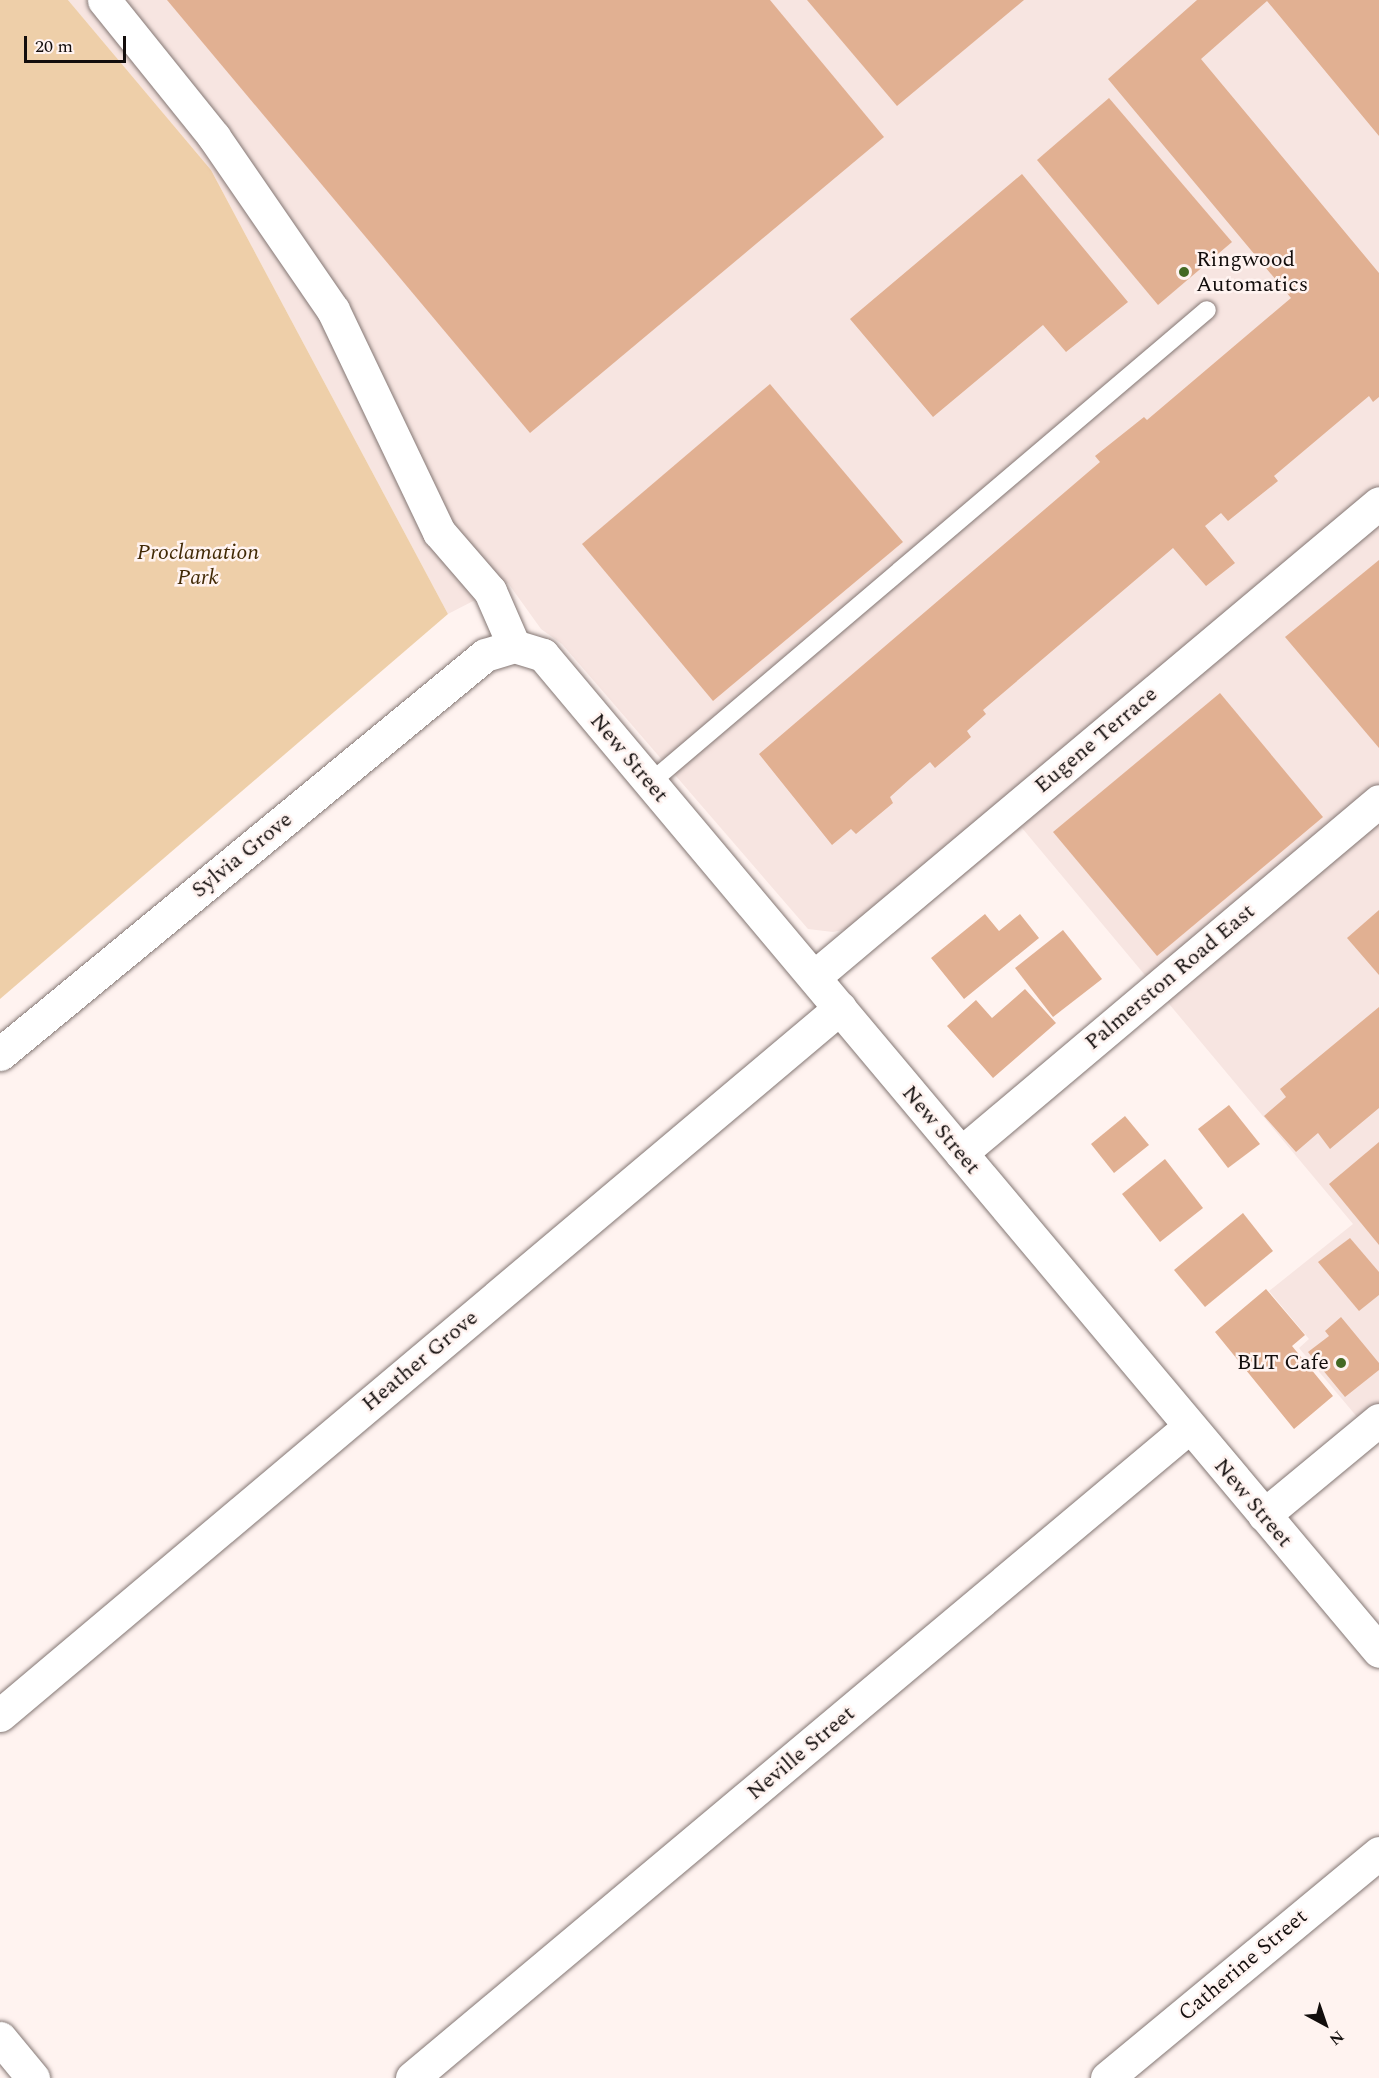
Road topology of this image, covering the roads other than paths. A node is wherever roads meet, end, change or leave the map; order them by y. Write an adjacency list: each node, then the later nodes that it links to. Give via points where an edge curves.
1 (104, 0): 4 (street, via 214,137 333,310 439,532 490,591)
2 (1207, 310): 5 (lane)
3 (1379, 503): 7 (street, Eugene Terrace)
4 (500, 651): 5 (street, New Street, via 543,655); 9 (street, Sylvia Grove)
5 (651, 783): 7 (street, New Street)
6 (1379, 801): 10 (street, Palmerston Road East)
7 (814, 977): 8 (street, New Street)
8 (840, 1008): 10 (street, New Street); 15 (street, Heather Grove)
9 (0, 1054)
10 (961, 1154): 12 (street, New Street)
11 (1379, 1420): 13 (street)
12 (1189, 1427): 13 (street, New Street); 19 (street, Neville Street)
13 (1264, 1515): 14 (street, New Street)
14 (1379, 1651)
15 (0, 1714)
16 (1379, 1853): 20 (street, Catherine Street)
17 (0, 2038): 18 (street)
18 (33, 2078)
19 (412, 2078)
20 (1107, 2078)

